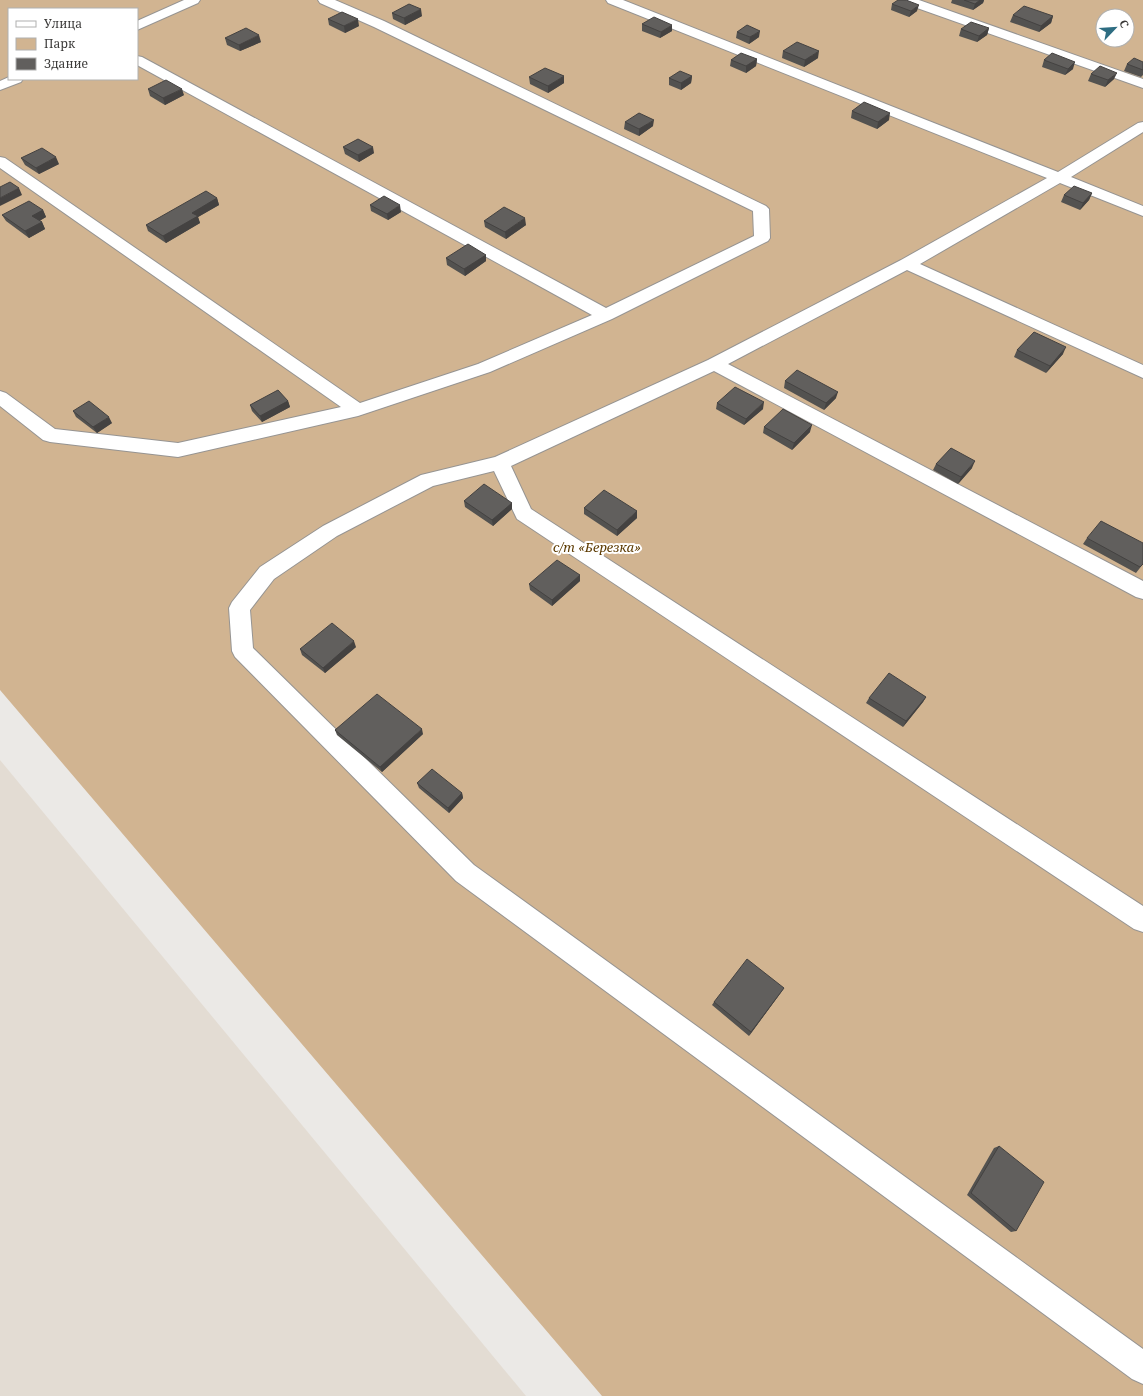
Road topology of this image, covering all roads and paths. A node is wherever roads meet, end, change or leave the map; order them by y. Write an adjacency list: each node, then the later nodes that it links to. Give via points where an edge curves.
1 (194, 0): 5 (lane)
2 (324, 0): 15 (lane, via 379,24 761,209 762,238)
3 (612, 0): 12 (lane)
4 (907, 0): 8 (lane)
5 (138, 26)
6 (138, 61): 15 (lane)
7 (14, 80): 9 (lane)
8 (1143, 84)
9 (0, 86)
10 (1143, 126): 12 (lane)
11 (0, 161): 19 (lane)
12 (1059, 178): 13 (lane); 14 (lane)
13 (1143, 210)
14 (907, 264): 16 (lane); 17 (lane)
15 (606, 315): 19 (lane, via 484,368)
16 (714, 364): 20 (lane); 21 (lane)
17 (1143, 372)
18 (0, 397): 19 (lane, via 50,435 178,450)
19 (358, 410)
20 (500, 463): 22 (lane, via 524,514); 23 (lane, via 428,480 330,531 267,573 239,608 243,651 464,873)
21 (1143, 591)
22 (1143, 920)
23 (1143, 1368)

